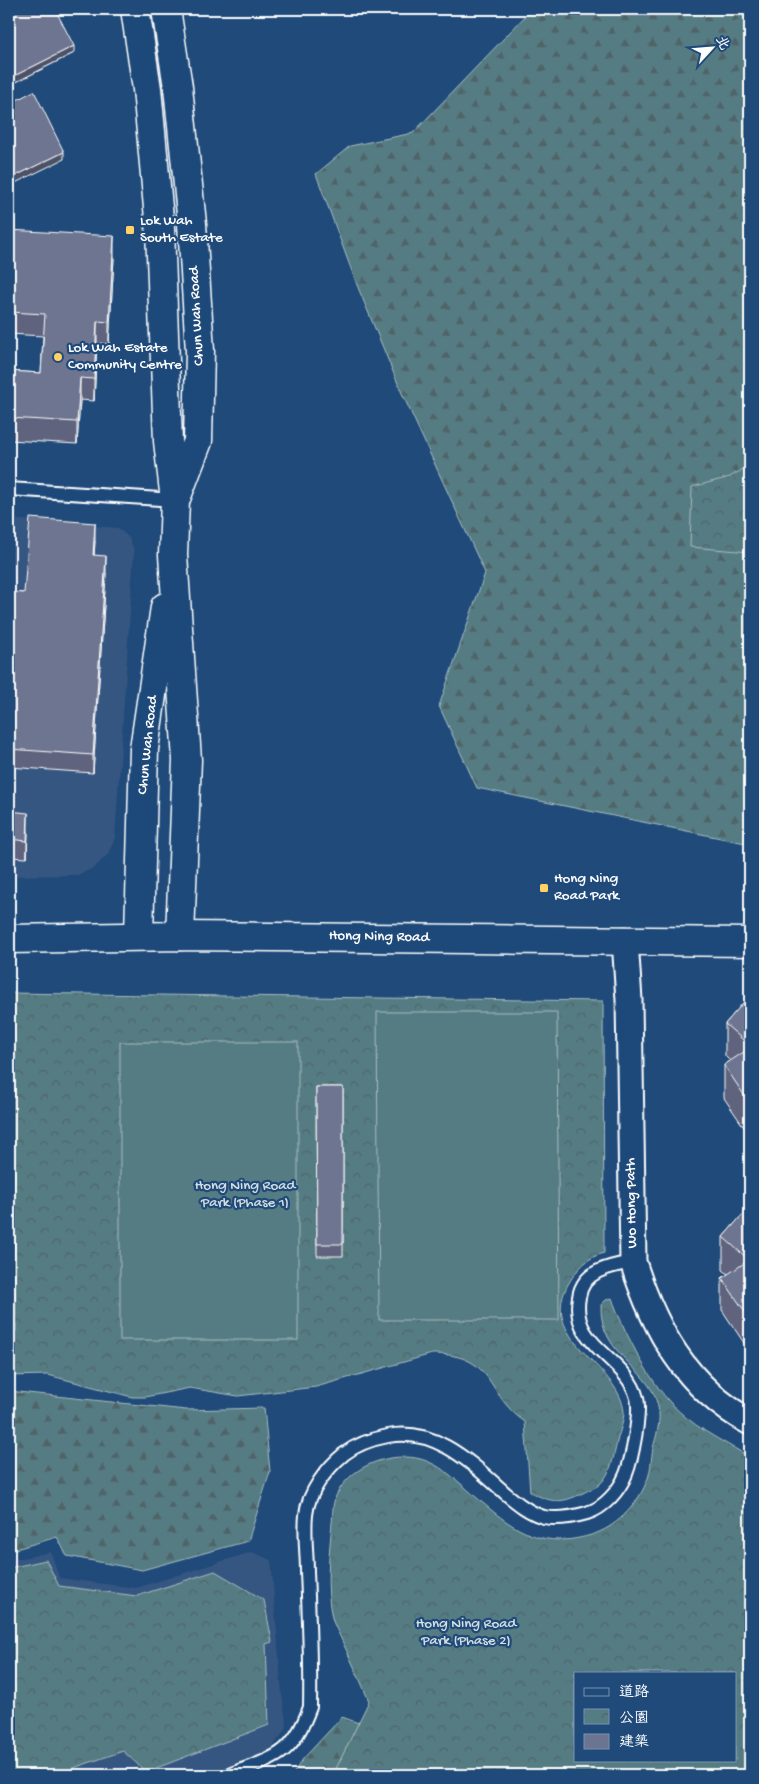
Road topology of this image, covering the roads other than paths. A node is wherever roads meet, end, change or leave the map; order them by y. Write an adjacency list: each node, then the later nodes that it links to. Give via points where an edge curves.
1 (135, 9): 4 (main road, Chun Wah Road, via 147,89 160,229 168,441)
2 (166, 9): 4 (main road, Chun Wah Road, via 185,155 200,351 198,441)
3 (9, 489): 4 (lane)
4 (175, 500): 5 (main road, Chun Wah Road)
5 (173, 555): 6 (main road, Chun Wah Road, via 144,749); 7 (main road, Chun Wah Road, via 187,760)
6 (139, 936): 7 (main road, Hong Ning Road); 8 (main road, Hong Ning Road)
7 (180, 936): 9 (main road, Hong Ning Road)
8 (9, 939)
9 (625, 940): 10 (main road, Hong Ning Road); 11 (street, Wo Hong Path, via 629,1000)
10 (750, 942)
11 (633, 1262): 12 (street, Wo Hong Path, via 660,1330 686,1370 715,1398); 13 (lane, via 602,1268 588,1278 580,1293 577,1309 580,1325 630,1382 638,1405 626,1474 613,1496 593,1511 568,1519 544,1517 520,1506 444,1444 421,1436 397,1434 373,1438 351,1449 332,1464 318,1484 306,1514 310,1707 302,1731 276,1756)
12 (750, 1422)
13 (229, 1775)

